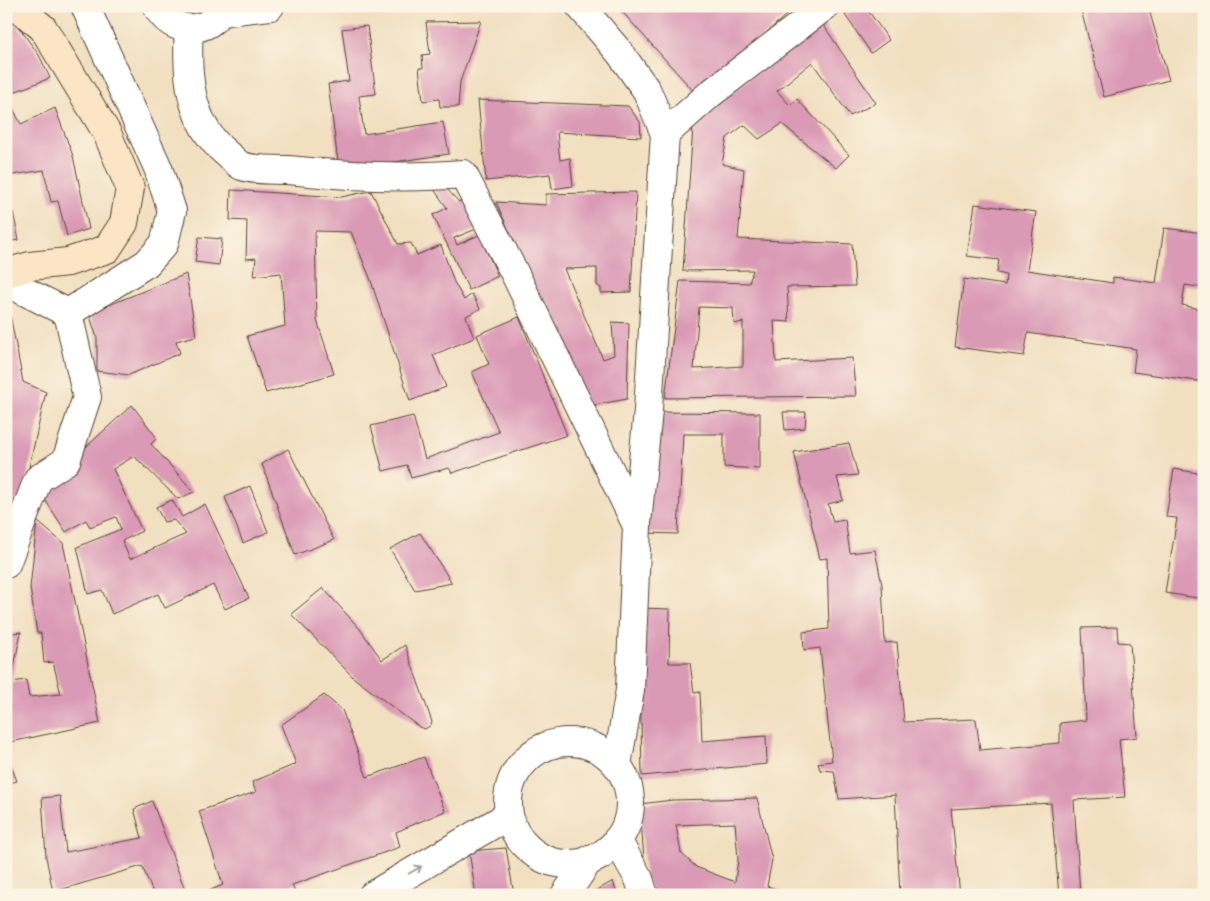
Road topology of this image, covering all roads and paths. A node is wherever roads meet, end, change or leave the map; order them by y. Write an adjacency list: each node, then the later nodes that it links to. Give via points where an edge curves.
1 (16, 6): 10 (street, via 43,28 107,133 130,188 124,223 106,248 68,262)
2 (85, 6): 12 (street, via 158,168 172,211 164,244 147,263)
3 (157, 6): 8 (street, via 169,22)
4 (270, 6): 7 (street)
5 (580, 6): 9 (street, via 647,91)
6 (825, 6): 9 (street, via 710,94)
7 (222, 9): 8 (street, via 212,21)
8 (189, 29): 13 (street, via 190,91 199,118 215,144 242,166 337,175 418,178 463,174)
9 (665, 134): 13 (street, via 648,410)
10 (6, 272)
11 (6, 282): 12 (street)
12 (68, 313): 14 (street, via 87,397 66,461 38,479)
13 (637, 526): 15 (street, via 630,690)
14 (6, 564)
15 (617, 764): 16 (street, via 602,751 583,743 563,742 543,747 526,759 514,776 509,795); 17 (street, via 627,782 631,803 627,822)
16 (510, 816): 18 (street, via 517,834 531,850 548,860 569,864); 19 (street, one-way to 16)
17 (617, 840): 18 (street); 21 (street, via 639,879)
18 (588, 860): 20 (street)
19 (373, 895)
20 (565, 895)
21 (644, 895)

